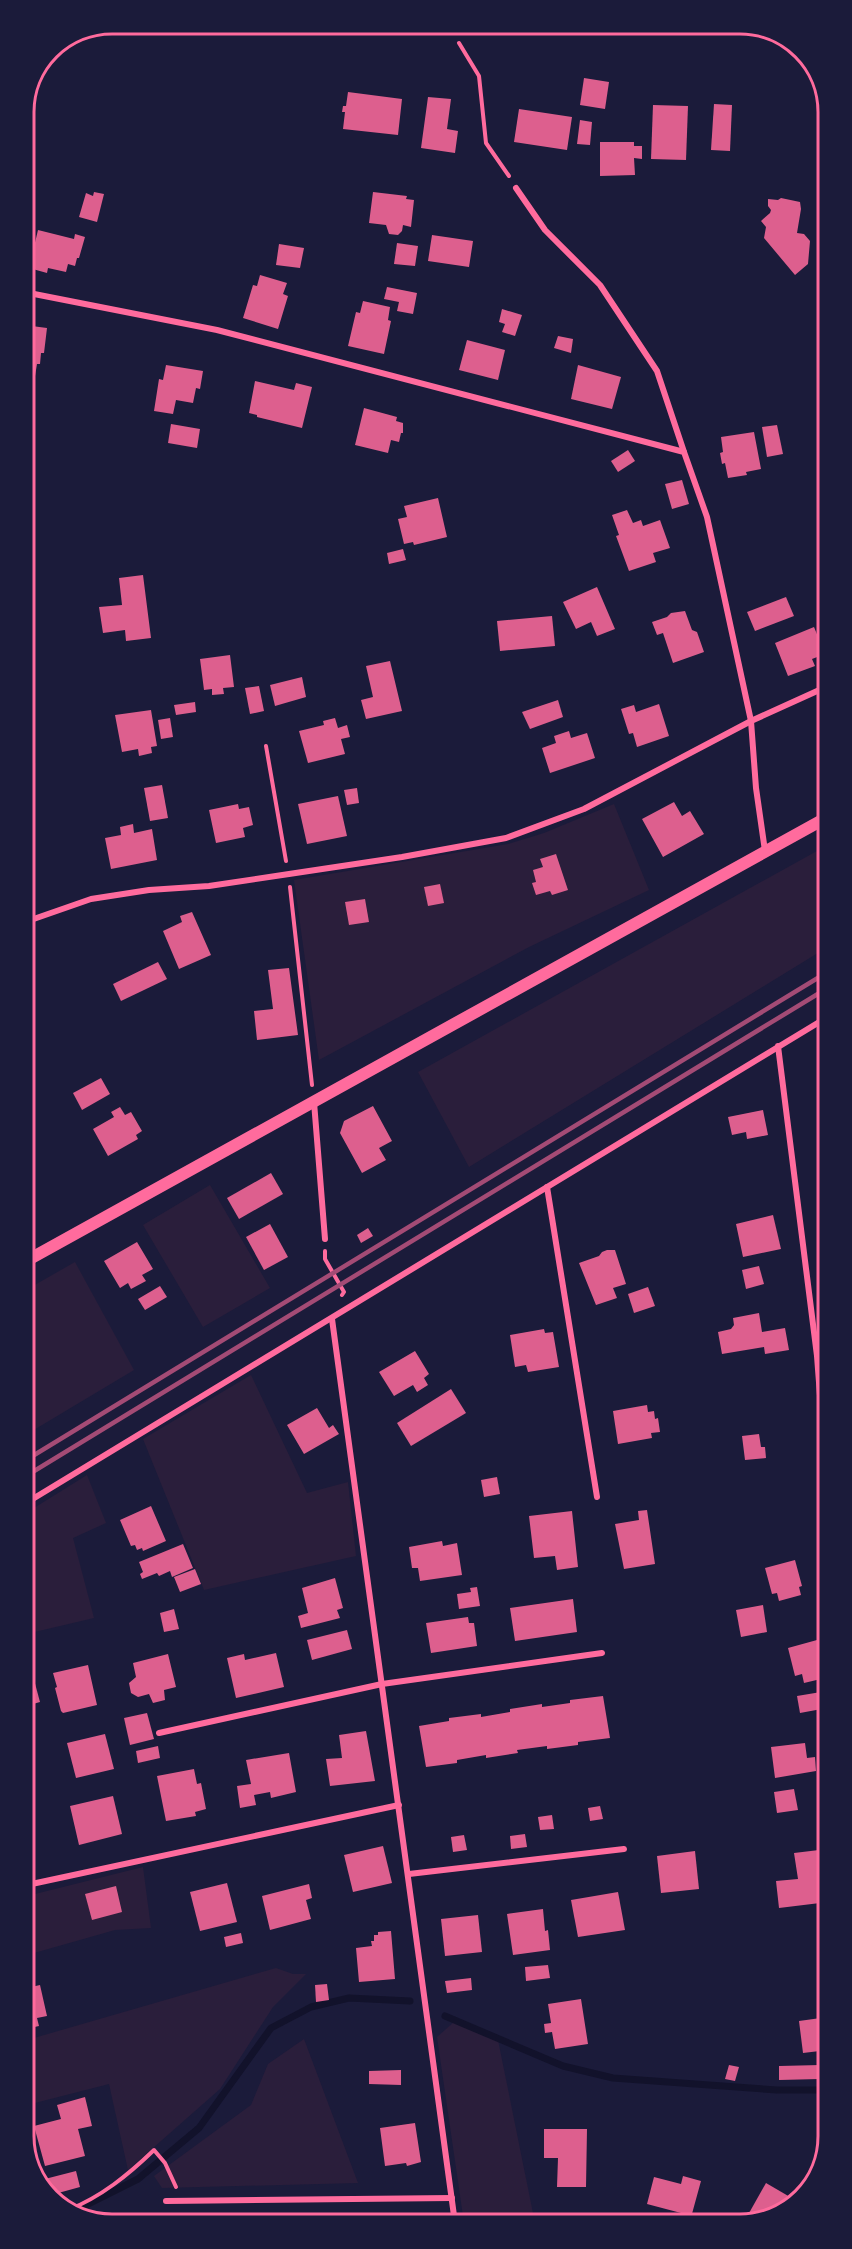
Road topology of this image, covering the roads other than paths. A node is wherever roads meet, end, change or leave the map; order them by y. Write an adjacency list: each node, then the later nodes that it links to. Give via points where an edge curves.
1 (516, 188): 3 (street, via 545,230 600,285 657,372)
2 (35, 293): 3 (street, via 217,330)
3 (684, 452): 5 (street, via 707,517)
4 (818, 691): 5 (street)
5 (751, 721): 7 (street); 8 (street, via 584,809 506,838 209,886 91,899)
6 (818, 822): 7 (main road)
7 (765, 851): 11 (main road)
8 (35, 919)
9 (818, 1023): 10 (street)
10 (778, 1047): 12 (street); 16 (street)
11 (314, 1101): 13 (street); 14 (main road)
12 (548, 1187): 15 (street); 17 (street)
13 (325, 1239)
14 (34, 1256)
15 (332, 1319): 18 (street); 20 (street)
16 (818, 1369)
17 (597, 1497)
18 (34, 1498)
19 (603, 1653): 20 (street)
20 (381, 1683): 21 (street); 22 (street)
21 (159, 1733)
22 (399, 1805): 24 (street); 25 (street)
23 (624, 1849): 24 (street)
24 (409, 1874): 26 (street)
25 (34, 1883)
26 (452, 2198): 27 (street); 28 (street)
27 (166, 2201)
28 (454, 2214)

